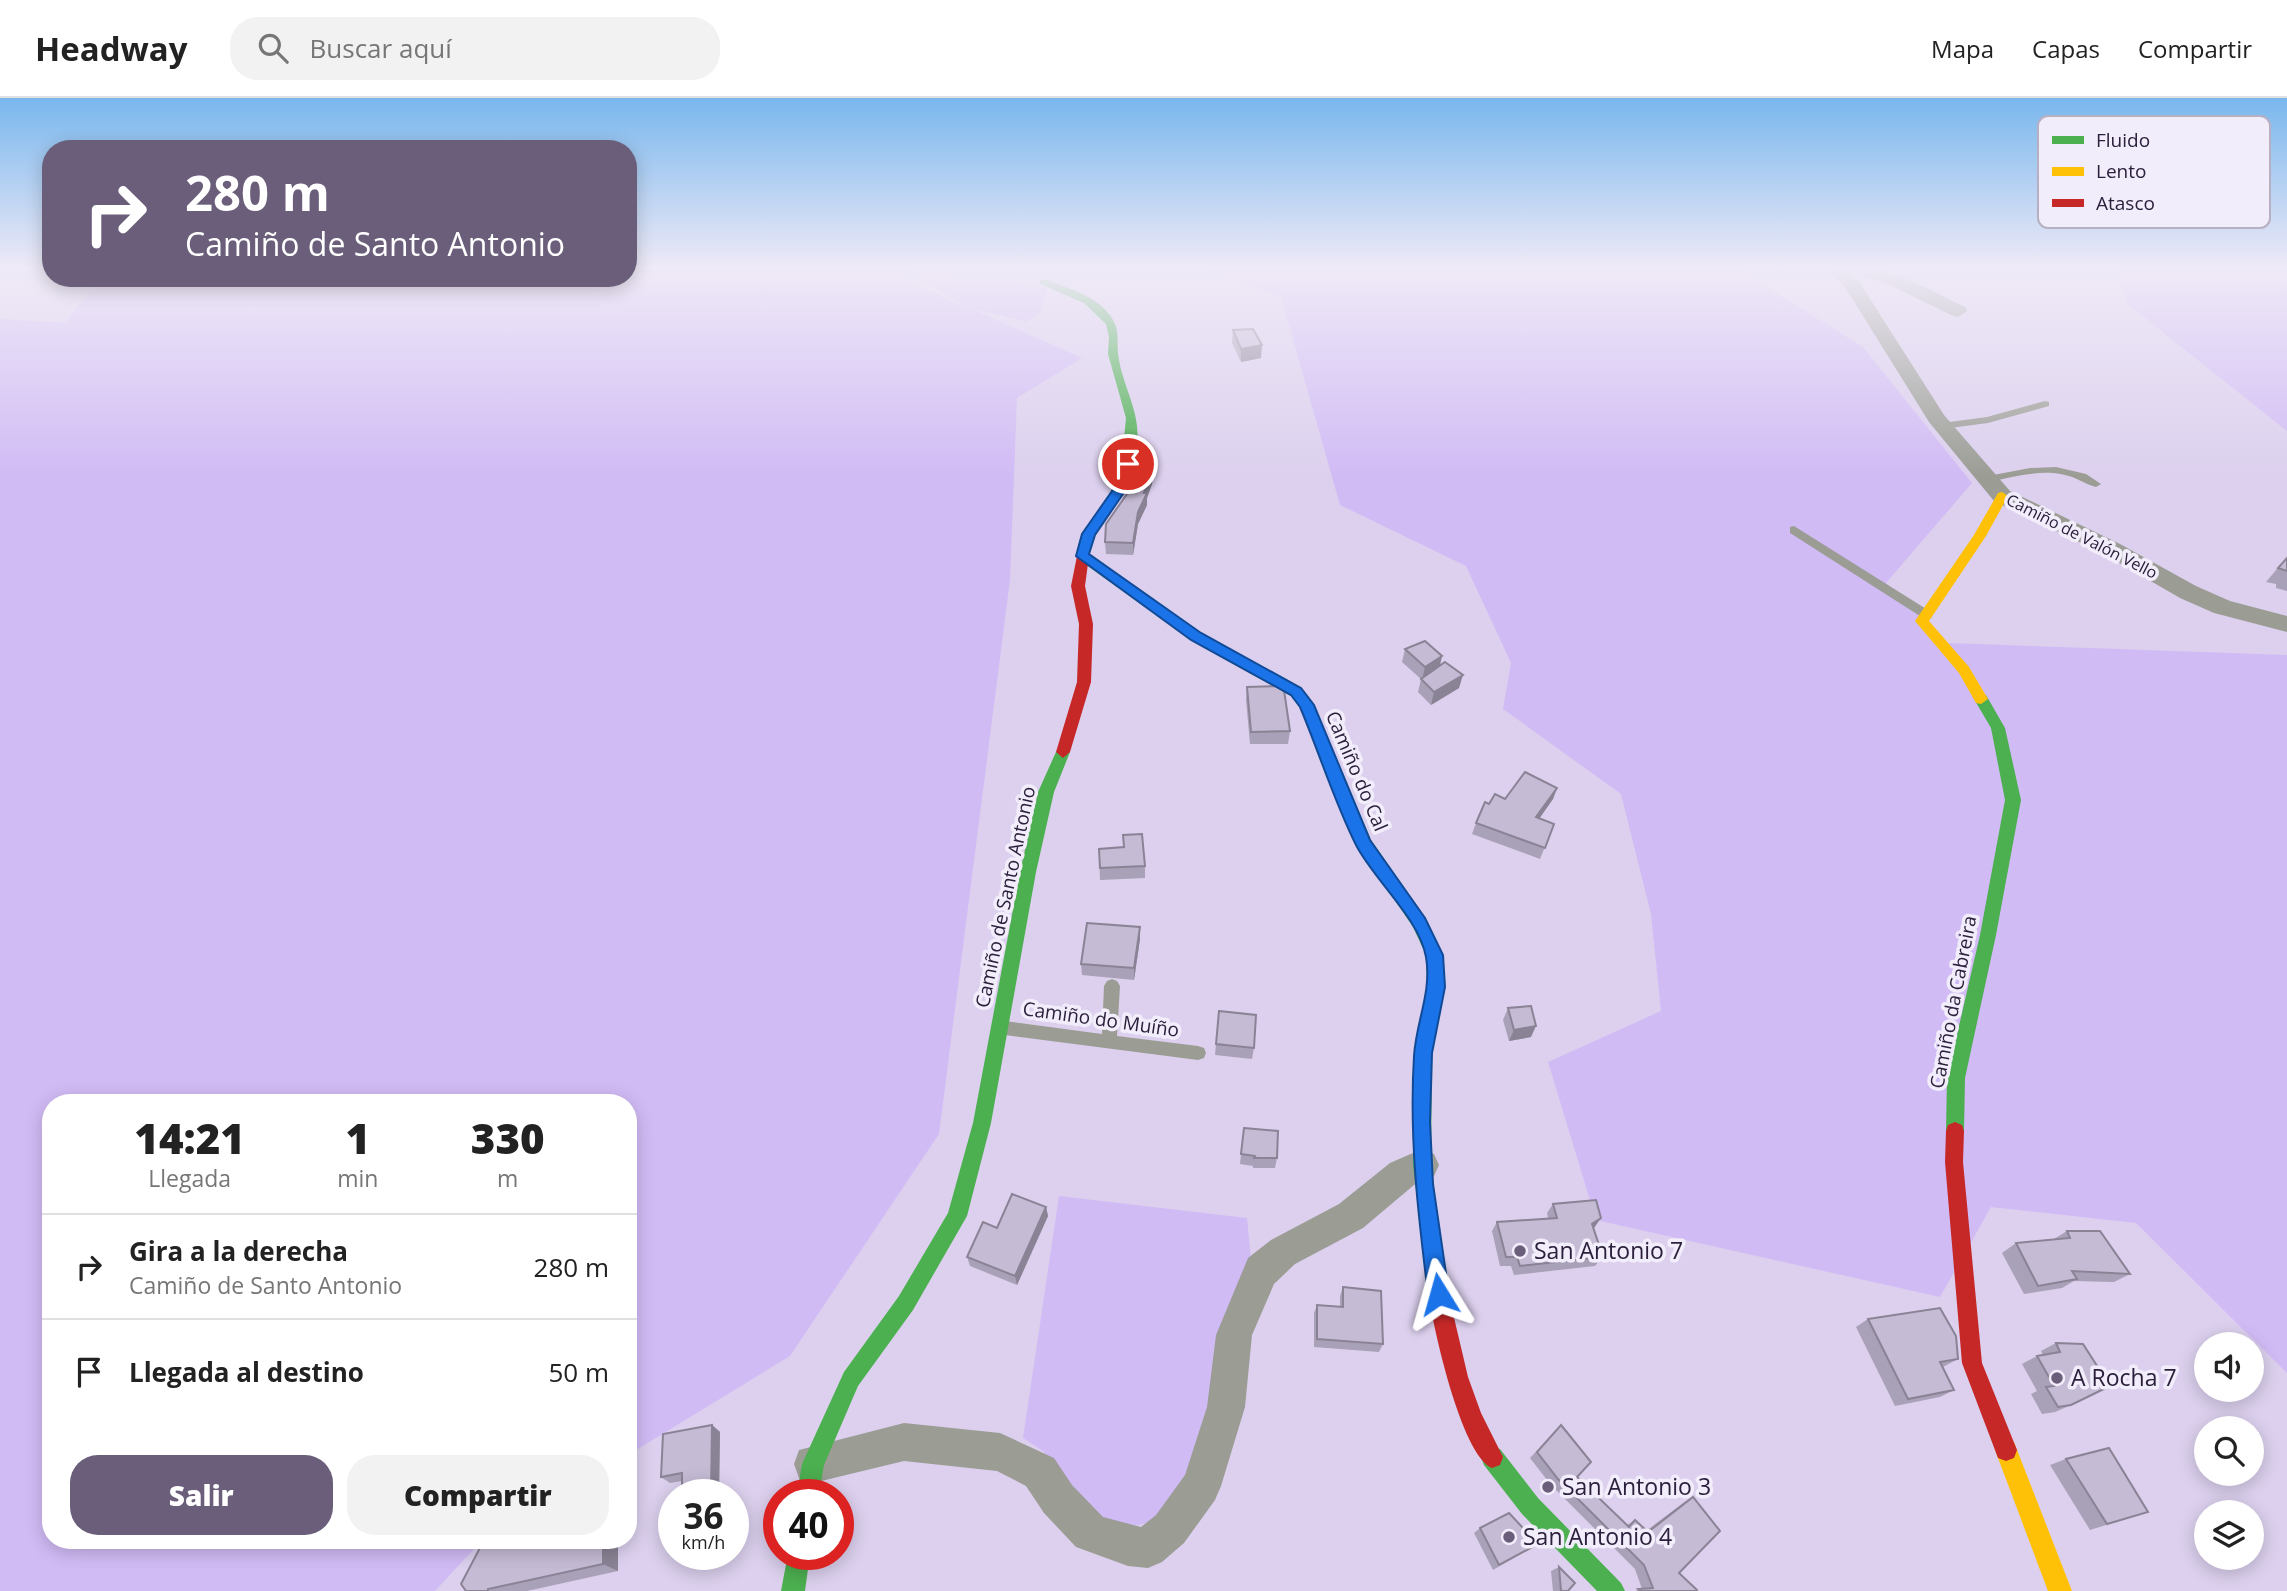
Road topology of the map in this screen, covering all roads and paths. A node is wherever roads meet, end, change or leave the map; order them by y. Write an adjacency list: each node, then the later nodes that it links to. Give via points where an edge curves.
1 (1114, 337): 8 (street, Camiño de Santo Antonio, via 1113,354 1132,418 1128,464 1119,491 1088,534)
2 (1890, 337): 4 (street, Camiño de Valón Vello)
3 (2045, 404): 4 (lane, via 1988,420)
4 (1942, 426): 6 (street, Camiño de Valón Vello)
5 (2096, 484): 6 (lane, via 2057,468)
6 (1994, 488): 9 (street, via 1980,536); 10 (street, Camiño de Valón Vello, via 2199,597)
7 (1794, 530): 9 (lane)
8 (1083, 556): 12 (street, Camiño de Santo Antonio, via 1078,586 1086,624 1084,682 1046,792); 15 (street, Camiño do Cal, via 1196,637 1296,692 1307,705 1364,843 1419,923 1434,955 1436,987 1423,1053)
9 (1927, 615): 20 (street, Camiño da Cabreira, via 1923,621 1964,670 1998,727 2013,800 1956,1078 1954,1162 1972,1363)
10 (2287, 624)
11 (1112, 986): 13 (lane)
12 (1000, 1027): 13 (lane, Camiño do Muíño); 16 (street, Camiño de Santo Antonio, via 982,1123 957,1216 906,1303 851,1378)
13 (1109, 1041): 14 (lane, Camiño do Muíño)
14 (1198, 1053)
15 (1422, 1165): 16 (street, via 1402,1174 1351,1216 1283,1252 1261,1271 1234,1335 1226,1407 1200,1486 1170,1529 1148,1548 1090,1533 1040,1472 1000,1452 904,1442); 19 (street, Camiño do Cal, via 1442,1321 1467,1404 1490,1454 1530,1506)
16 (811, 1479)
17 (796, 1570): 18 (street)
18 (793, 1591)
19 (1613, 1591)
20 (2060, 1591)

